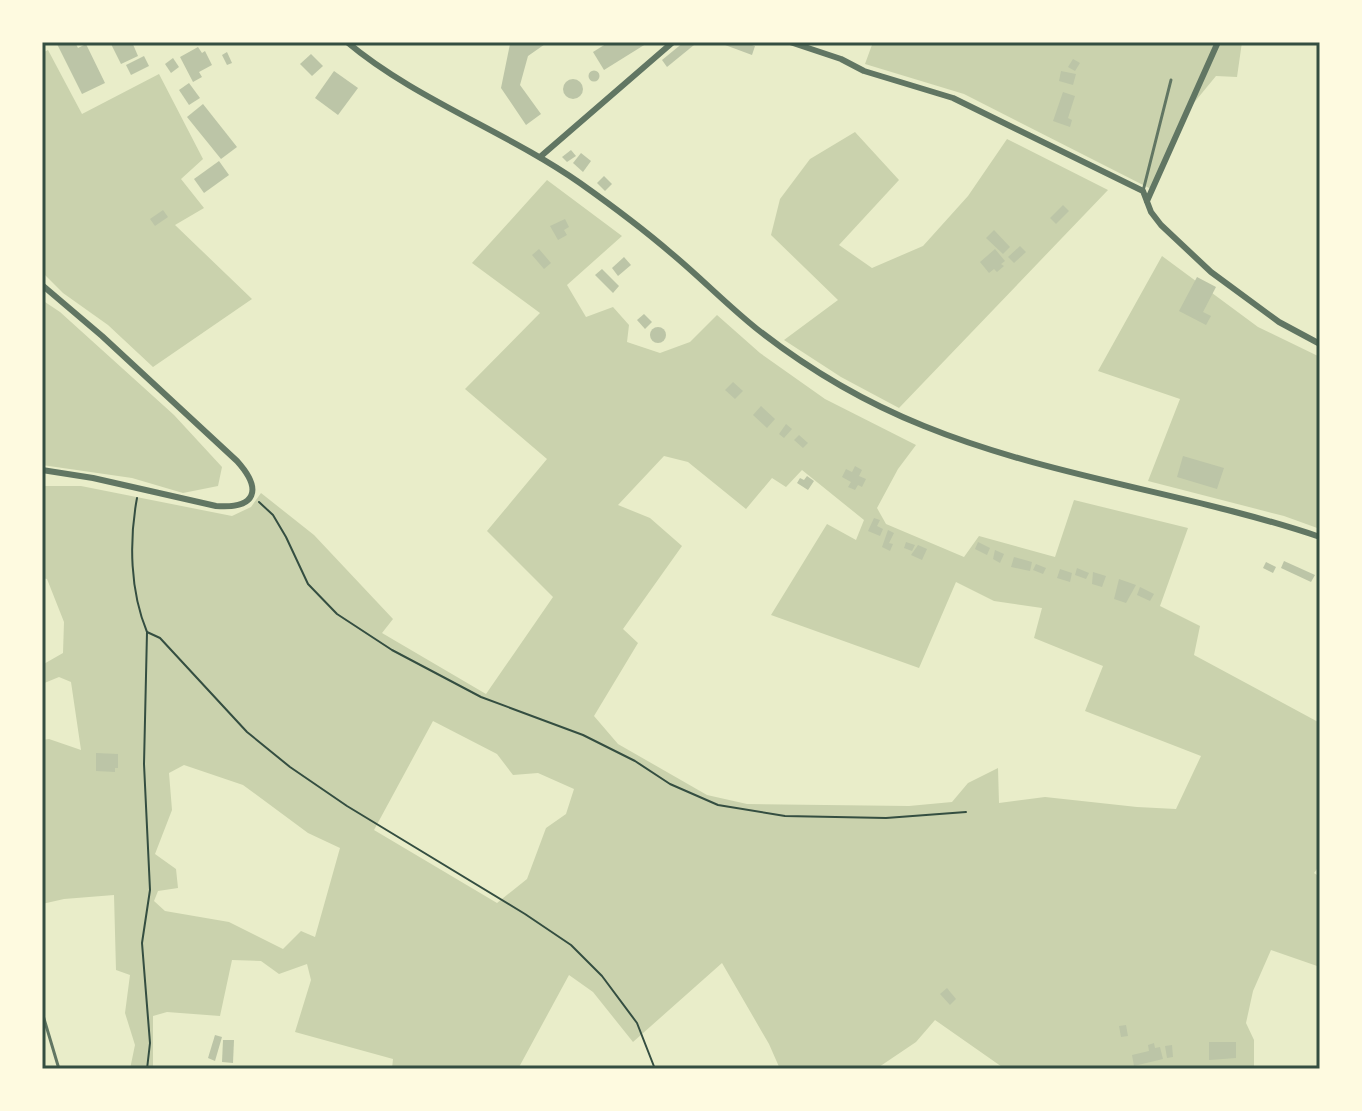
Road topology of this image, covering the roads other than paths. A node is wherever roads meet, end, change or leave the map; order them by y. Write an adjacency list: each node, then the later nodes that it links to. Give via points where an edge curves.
1 (347, 42): 6 (street, via 397,77)
2 (673, 42): 6 (street)
3 (790, 42): 7 (street, via 953,98)
4 (1218, 42): 8 (street)
5 (1171, 80): 7 (lane)
6 (540, 157): 12 (street, via 621,212 787,351 874,404 1030,463 1260,517)
7 (1143, 191): 8 (street)
8 (1147, 201): 10 (street, via 1161,225 1211,272 1279,322)
9 (42, 285): 11 (street, via 237,461 254,489 242,505 233,507)
10 (1320, 344)
11 (42, 470)
12 (1320, 537)
13 (42, 1012): 14 (lane)
14 (59, 1069)

